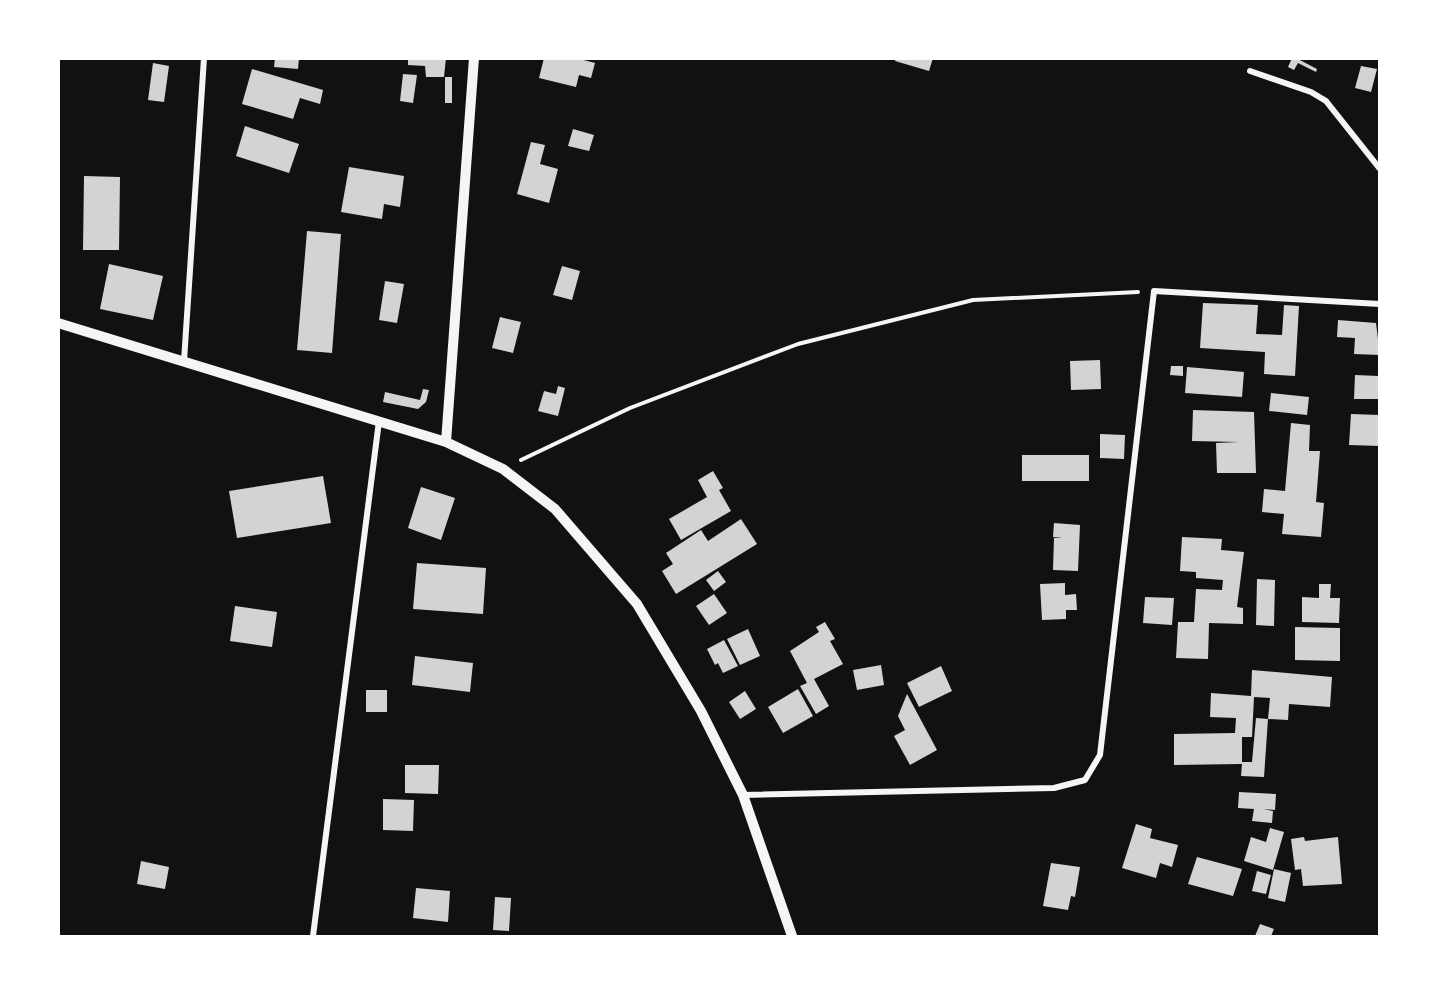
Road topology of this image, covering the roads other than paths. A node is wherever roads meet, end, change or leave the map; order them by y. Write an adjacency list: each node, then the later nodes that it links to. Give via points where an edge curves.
1 (204, 58): 7 (street)
2 (474, 58): 9 (street)
3 (1250, 71): 4 (street, via 1326,101)
4 (1380, 169)
5 (1380, 304): 10 (street, via 1154,291 1100,755 1085,780 1053,788)
6 (58, 323): 7 (street)
7 (184, 361): 8 (street)
8 (379, 421): 9 (street); 11 (street)
9 (446, 442): 10 (street, via 503,469 555,508 638,604 701,711)
10 (743, 795): 12 (street)
11 (313, 936)
12 (792, 936)

